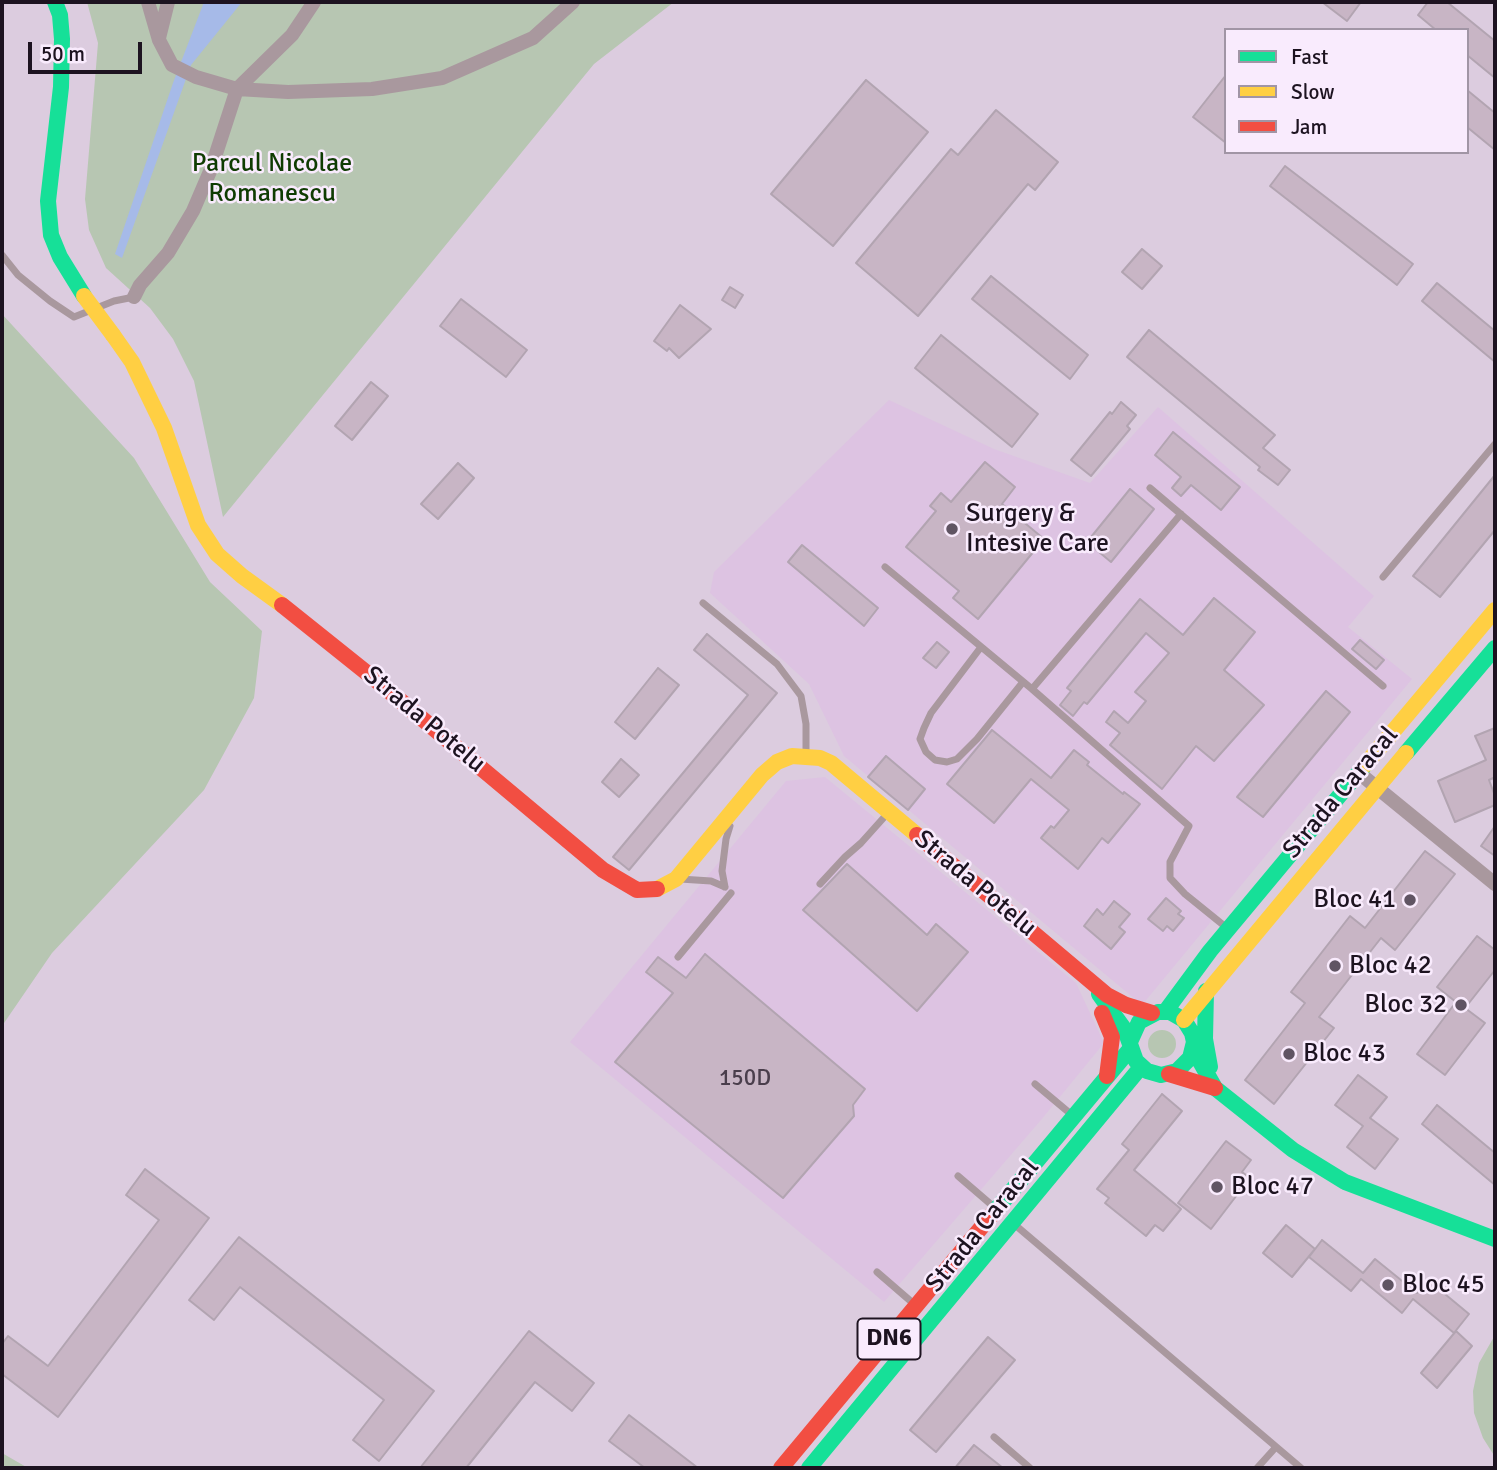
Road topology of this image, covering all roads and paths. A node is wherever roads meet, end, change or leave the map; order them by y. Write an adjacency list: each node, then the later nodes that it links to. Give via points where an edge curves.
1 (55, 2): 27 (main road, Strada Potelu, bridge, via 62,39 48,201 51,235 84,296 132,362 164,428 198,525 217,554 603,870 637,890 661,888)
2 (148, 2): 6 (street)
3 (168, 2): 6 (street)
4 (314, 2): 7 (street, via 292,35)
5 (573, 2): 7 (street, via 533,38 442,78 372,89)
6 (159, 40): 7 (street, via 172,65)
7 (237, 89): 9 (street, via 193,211)
8 (2, 255): 9 (lane, via 18,275 74,317)
9 (134, 297)
10 (1495, 444): 14 (lane)
11 (1150, 488): 12 (lane)
12 (1181, 514): 20 (lane); 21 (lane)
13 (885, 567): 17 (lane)
14 (1382, 577)
15 (703, 603): 22 (lane, via 777,664 801,696)
16 (1495, 610): 23 (main road, Strada Caracal / DN6)
17 (981, 647): 19 (lane); 19 (lane, via 931,713 920,739 926,752 936,760 957,760)
18 (1495, 648): 24 (main road, Strada Caracal)
19 (1023, 682): 21 (lane)
20 (1383, 687)
21 (1032, 689): 31 (lane, via 1189,826 1170,862 1170,878)
22 (806, 756): 25 (main road, via 777,762); 26 (main road, Strada Potelu, via 831,763)
23 (1359, 773): 24 (street); 31 (main road, Strada Caracal / DN6)
24 (1377, 789): 29 (street); 34 (main road, Strada Caracal)
25 (741, 801): 27 (main road); 27 (lane, via 726,839 725,887 711,881)
26 (888, 812): 28 (lane); 33 (main road, Strada Potelu)
27 (676, 879)
28 (820, 884)
29 (1495, 884)
30 (731, 893): 32 (lane)
31 (1228, 929): 35 (main road, Strada Caracal / DN6)
32 (678, 957)
33 (1085, 977): 35 (main road, Strada Potelu, via 1126,1005); 37 (main road, Strada Potelu, via 1119,1020); 41 (main road, via 1111,1031)
34 (1206, 991): 36 (main road, Strada Caracal); 43 (main road, via 1206,1049)
35 (1158, 1012): 36 (main road); 37 (main road, DN6, via 1139,1022)
36 (1184, 1020): 38 (main road)
37 (1130, 1045): 39 (main road); 41 (main road, Strada Caracal / DN6)
38 (1194, 1049): 40 (main road, via 1185,1066); 43 (main road)
39 (1141, 1067): 40 (main road, via 1154,1074); 47 (main road, Strada Caracal / DN6)
40 (1169, 1074): 43 (main road)
41 (1106, 1077): 44 (main road, Strada Caracal / DN6)
42 (1035, 1084): 44 (lane)
43 (1215, 1088): 48 (main road, via 1293,1150 1345,1182)
44 (1074, 1117): 46 (main road, Strada Caracal / DN6)
45 (958, 1176): 46 (lane)
46 (996, 1209): 47 (lane); 50 (main road, Strada Caracal / DN6)
47 (1013, 1223): 52 (lane); 54 (main road, Strada Caracal / DN6)
48 (1495, 1239)
49 (877, 1272): 50 (lane)
50 (917, 1307): 53 (main road, Strada Caracal / DN6)
51 (994, 1437): 55 (lane)
52 (1276, 1447): 56 (lane); 57 (lane)
53 (781, 1468)
54 (809, 1468)
55 (1030, 1468)
56 (1257, 1468)
57 (1301, 1468)

